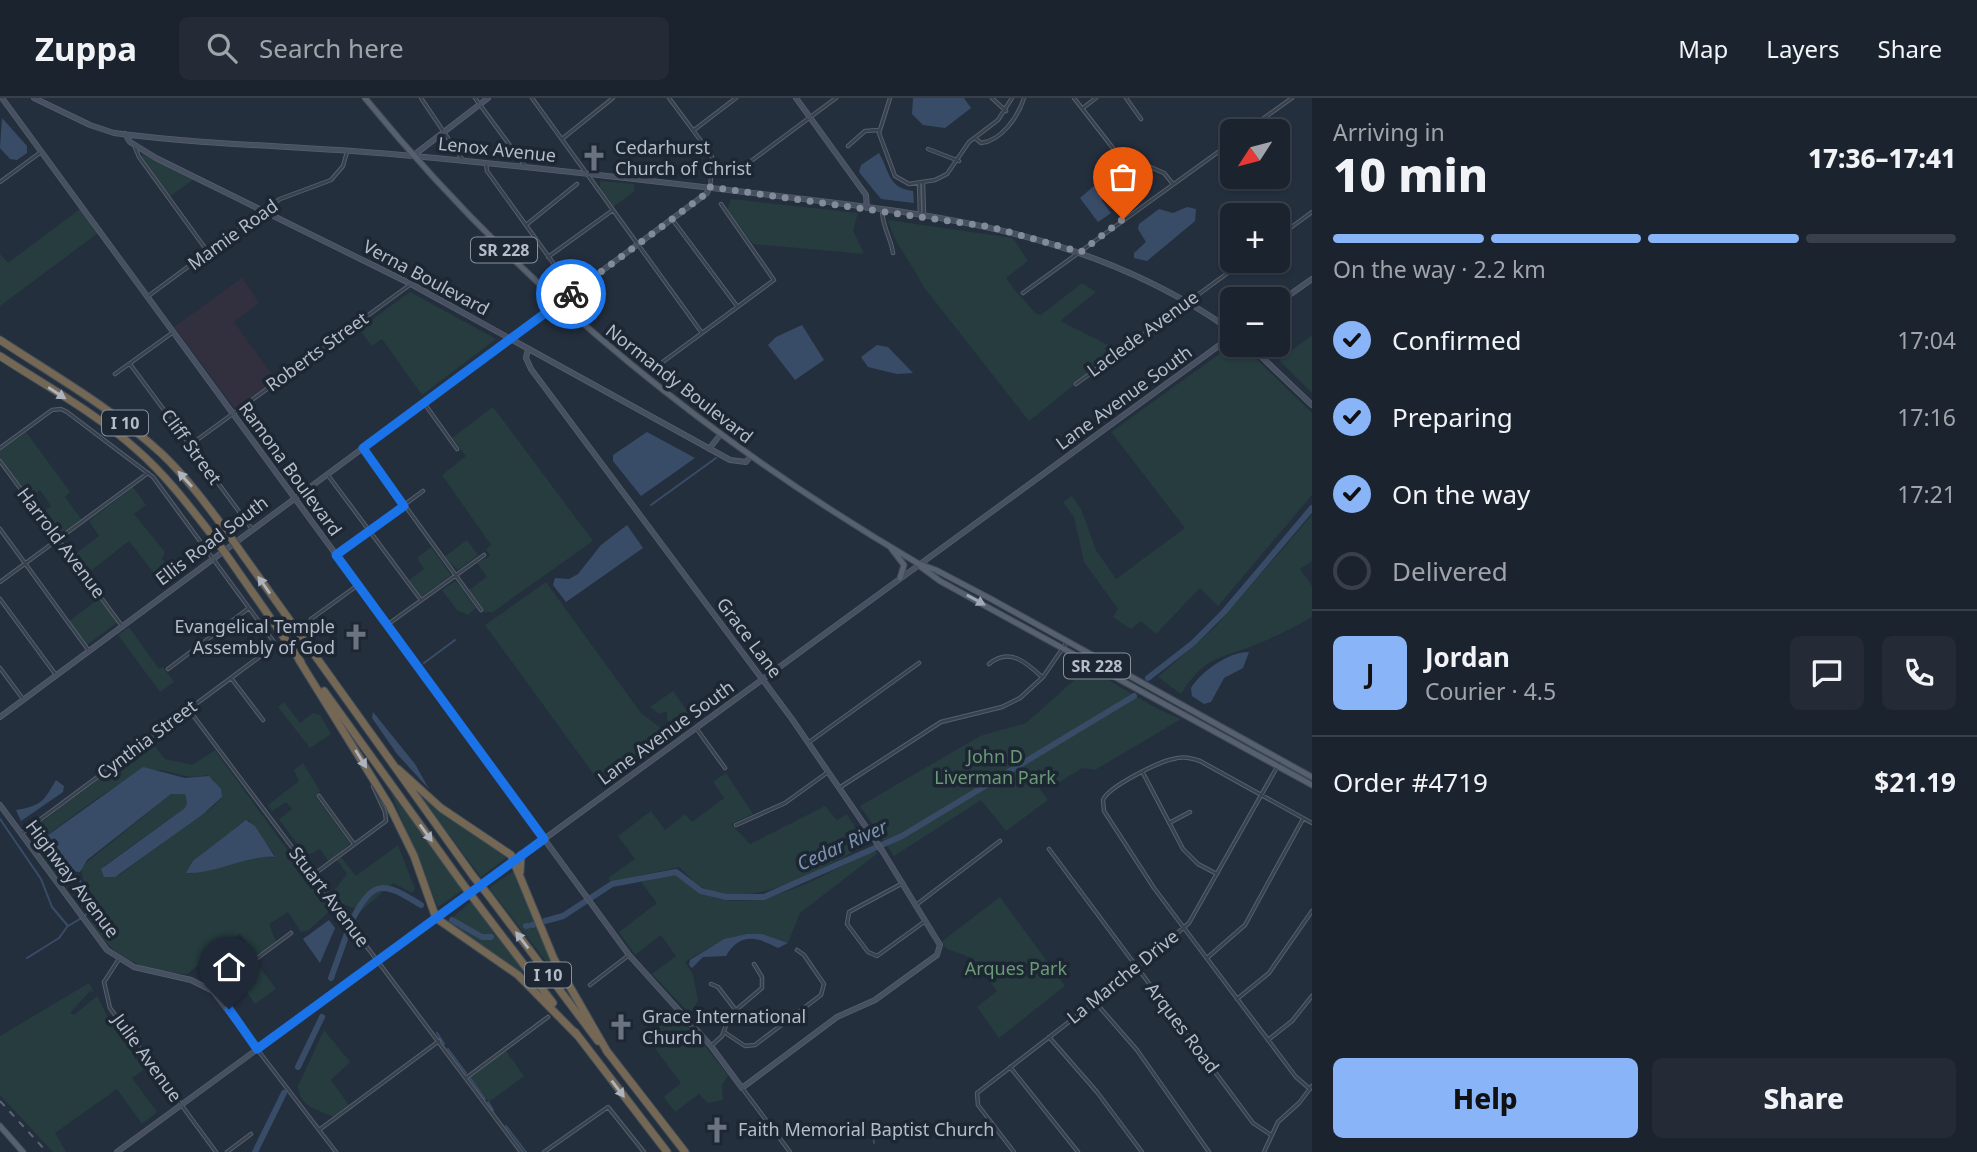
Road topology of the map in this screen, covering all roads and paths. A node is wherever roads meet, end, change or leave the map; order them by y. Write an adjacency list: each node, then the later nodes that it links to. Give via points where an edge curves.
1 (2, 98): 37 (street, Ramona Boulevard)
2 (34, 98): 30 (street, Lenox Avenue, via 102,130)
3 (365, 98): 39 (main road, Normandy Boulevard / SR 228)
4 (421, 98): 29 (street)
5 (475, 98): 21 (street)
6 (488, 98): 21 (street)
7 (532, 98): 32 (street)
8 (613, 98): 32 (street)
9 (669, 98): 28 (street)
10 (736, 98): 28 (street)
11 (796, 98): 24 (street)
12 (836, 98): 24 (street)
13 (890, 98): 27 (street)
14 (992, 98): 23 (street)
15 (1012, 98): 23 (street)
16 (1024, 98): 31 (street, via 1013,121 996,136 983,143)
17 (1074, 98): 22 (street)
18 (1096, 98): 22 (street)
19 (1126, 98): 25 (street)
20 (1292, 98): 26 (street)
21 (480, 105): 29 (street); 43 (street)
22 (1083, 108): 49 (street, via 1116,152 1164,173)
23 (1006, 111): 31 (street)
24 (810, 117): 44 (street, via 739,170); 52 (street, via 866,195)
25 (1142, 119)
26 (1263, 119)
27 (879, 130): 34 (street, via 865,131); 47 (street, via 895,176 906,184)
28 (694, 131): 44 (street, via 710,153)
29 (444, 132): 39 (street); 40 (street)
30 (125, 134): 33 (street, Verna Boulevard); 38 (street, Lenox Avenue)
31 (974, 137): 41 (street)
32 (562, 139): 45 (street)
33 (134, 145): 55 (street, Verna Boulevard); 63 (street)
34 (848, 146)
35 (928, 149): 41 (street)
36 (1220, 151): 49 (street)
37 (41, 152): 46 (street); 72 (street, Ramona Boulevard)
38 (347, 152): 39 (street, Lenox Avenue); 55 (street, Mamie Road, via 331,180 293,193)
39 (414, 156): 40 (street, Lenox Avenue); 74 (main road, Normandy Boulevard / SR 228)
40 (464, 161): 42 (street, Lenox Avenue)
41 (959, 161): 47 (street, via 941,179)
42 (486, 163): 43 (street, Lenox Avenue); 59 (street)
43 (526, 167): 45 (street, Lenox Avenue)
44 (713, 170): 50 (street)
45 (588, 174): 50 (street, Lenox Avenue); 53 (street)
46 (0, 182)
47 (921, 183): 57 (street)
48 (577, 184): 59 (street)
49 (1173, 184): 62 (street)
50 (710, 187): 52 (street, Lenox Avenue); 58 (street, Ellis Road South)
51 (721, 204): 75 (street, via 774,279)
52 (867, 208): 54 (street, Lenox Avenue)
53 (613, 210): 61 (street); 65 (street)
54 (882, 210): 57 (street, Lenox Avenue); 64 (street)
55 (265, 211): 63 (street, Mamie Road); 68 (street, Verna Boulevard)
56 (1312, 212): 60 (street)
57 (922, 216): 62 (street, Lenox Avenue, via 1025,234)
58 (672, 219): 61 (street, Ellis Road South); 75 (street)
59 (526, 225): 65 (street)
60 (1290, 228)
61 (637, 244): 69 (street, Ellis Road South); 78 (street)
62 (1081, 252): 70 (street); 73 (street, Lenox Avenue, via 1140,275)
63 (208, 253): 72 (street, Mamie Road)
64 (893, 253)
65 (548, 257): 69 (street)
66 (1227, 273): 73 (street, Laclede Avenue)
67 (1312, 279): 71 (street)
68 (411, 284): 79 (street, Verna Boulevard); 91 (street, Roberts Street)
69 (574, 292): 74 (street, Ellis Road South)
70 (1023, 293)
71 (1290, 295)
72 (147, 298): 77 (street, Ramona Boulevard)
73 (1188, 301): 76 (street, Lenox Avenue); 88 (street, Laclede Avenue)
74 (559, 303): 79 (street, Ellis Road South); 92 (main road, Normandy Boulevard / SR 228)
75 (737, 306): 78 (street)
76 (1220, 325)
77 (173, 333): 85 (street); 91 (street, Ramona Boulevard)
78 (702, 333): 86 (street)
79 (511, 339): 82 (street, Verna Boulevard); 89 (street, Ellis Road South)
80 (0, 340): 145 (highway, I 10, one-way to 80, bridge, via 189,483 150,443)
81 (1220, 343): 114 (street, Lane Avenue South)
82 (528, 349): 97 (street, Verna Boulevard); 138 (street, Grace Lane, via 531,369)
83 (0, 356): 128 (highway, I 10, one-way to 128, bridge, via 138,450 218,543)
84 (1262, 357): 90 (street)
85 (130, 364): 87 (street); 93 (street, Cliff Street)
86 (660, 364)
87 (116, 374)
88 (1076, 384)
89 (424, 403): 95 (street, Ellis Road South); 96 (street)
90 (1312, 405)
91 (233, 414): 93 (street, Roberts Street); 103 (street, Ramona Boulevard)
92 (720, 435): 97 (street); 98 (main road, Normandy Boulevard / SR 228)
93 (191, 445): 106 (street, Cliff Street)
94 (0, 448): 100 (street, via 56,408)
95 (363, 448): 101 (street, Ellis Road South); 104 (street)
96 (457, 449)
97 (709, 449): 98 (street, Verna Boulevard, via 738,463)
98 (750, 457): 109 (main road, Normandy Boulevard / SR 228)
99 (0, 461): 108 (street, Harrold Avenue)
100 (148, 473): 108 (street); 112 (street)
101 (327, 474): 103 (street, Ellis Road South); 107 (street)
102 (424, 491): 104 (street)
103 (294, 498): 106 (street, Ellis Road South); 110 (street, Ramona Boulevard)
104 (404, 506): 107 (street); 115 (street)
105 (0, 529): 113 (street)
106 (252, 529): 112 (street, Ellis Road South)
107 (370, 530): 110 (street); 120 (street)
108 (58, 540): 113 (street); 125 (street, Harrold Avenue)
109 (891, 548): 114 (main road, Normandy Boulevard / SR 228); 116 (main road, via 904,565)
110 (336, 555): 118 (street, Ramona Boulevard)
111 (484, 555): 115 (street)
112 (213, 558): 121 (street); 125 (street, Ellis Road South)
113 (25, 564): 117 (street); 127 (street)
114 (919, 564): 116 (street, Lane Avenue South); 126 (main road, Normandy Boulevard / SR 228, via 929,574)
115 (456, 576): 120 (street); 122 (street)
116 (900, 578): 138 (street, Lane Avenue South)
117 (0, 582)
118 (358, 585): 123 (street); 124 (street, Ramona Boulevard)
119 (0, 599): 135 (street)
120 (421, 600): 124 (street)
121 (250, 608): 133 (street); 137 (street, Cynthia Street, via 274,646)
122 (481, 610)
123 (311, 619)
124 (387, 625): 164 (street, Ramona Boulevard)
125 (122, 626): 127 (street, Ellis Road South)
126 (1065, 645): 130 (main road, Normandy Boulevard / SR 228); 134 (main road, Normandy Boulevard / SR 228); 136 (street)
127 (89, 650): 135 (street, Ellis Road South)
128 (299, 660): 176 (highway, one-way to 176, via 389,805); 196 (highway, I 10, one-way to 196, bridge)
129 (919, 663): 144 (street)
130 (1092, 663): 134 (main road); 147 (main road, Normandy Boulevard / SR 228)
131 (989, 664): 136 (street, via 1001,656 1012,656)
132 (0, 668): 139 (street)
133 (168, 669)
134 (1122, 672): 146 (main road, Normandy Boulevard / SR 228)
135 (57, 675): 139 (street, Ellis Road South)
136 (1043, 677): 154 (street, via 1012,703 941,722)
137 (231, 678): 140 (street, Cynthia Street); 142 (street)
138 (763, 679): 143 (street, Lane Avenue South); 144 (street, Grace Lane)
139 (24, 700): 141 (street, Ellis Road South)
140 (188, 709): 163 (street, Cynthia Street); 171 (street, Stuart Avenue)
141 (0, 717)
142 (262, 720)
143 (696, 728): 148 (street); 164 (street, Lane Avenue South)
144 (808, 743): 149 (street, Grace Lane)
145 (384, 756): 169 (highway, via 440,808); 202 (highway, I 10, one-way to 145, bridge)
146 (1281, 760): 147 (street, La Marche Drive); 151 (main road, Normandy Boulevard / SR 228)
147 (1277, 766): 152 (main road, Normandy Boulevard / SR 228); 155 (street, La Marche Drive)
148 (725, 768)
149 (828, 772): 154 (street, Grace Lane); 162 (street, via 785,803)
150 (1143, 773): 155 (street, via 1186,757); 160 (street); 178 (street, via 1110,790 1103,800 1104,811)
151 (1312, 777)
152 (1312, 785)
153 (373, 786): 166 (street, via 386,821)
154 (839, 789): 173 (street, Grace Lane)
155 (1261, 794): 159 (street); 170 (street, La Marche Drive)
156 (319, 796): 166 (street)
157 (0, 805): 163 (street, Highway Avenue)
158 (1190, 812): 160 (street)
159 (1304, 818): 161 (street); 182 (street, via 1245,925)
160 (1169, 823): 170 (street, via 1187,855)
161 (1312, 823)
162 (736, 825)
163 (21, 834): 183 (street, Highway Avenue, via 89,928)
164 (544, 839): 168 (street, Lane Avenue South); 181 (street, Ramona Boulevard)
165 (1000, 841): 174 (street)
166 (355, 845): 171 (street)
167 (1049, 849): 186 (street, Arques Road)
168 (522, 855): 169 (street, Lane Avenue South); 172 (highway)
169 (514, 860): 172 (highway); 176 (street, Lane Avenue South)
170 (1217, 874): 178 (street, La Marche Drive)
171 (313, 875): 184 (street, Stuart Avenue)
172 (520, 876): 202 (highway, via 554,959)
173 (903, 883): 174 (street, Grace Lane); 177 (street, via 853,909 846,916 847,924 874,956)
174 (916, 905): 177 (street, Grace Lane)
175 (1312, 911): 191 (street, via 1264,979)
176 (436, 918): 184 (street, Lane Avenue South); 196 (highway, via 519,975)
177 (926, 920): 206 (street, Grace Lane, via 939,951 874,1000 837,1017)
178 (1184, 928): 182 (street); 186 (street, La Marche Drive)
179 (291, 933): 189 (street)
180 (797, 950): 195 (street, via 821,977 821,995 755,1045 745,1046)
181 (629, 955): 188 (street); 200 (street, Ramona Boulevard)
182 (1207, 958): 191 (street)
183 (119, 959): 189 (street, Highway Avenue, via 149,972 191,980); 207 (street, Julie Avenue, via 104,982 110,1009)
184 (377, 961): 199 (street, Stuart Avenue); 201 (street, Lane Avenue South)
185 (754, 964): 193 (street, via 762,976 762,988)
186 (1136, 967): 192 (street, La Marche Drive); 211 (street, Arques Road, via 1253,1123)
187 (711, 984): 193 (street)
188 (590, 985)
189 (213, 992): 201 (street, Highway Avenue)
190 (1312, 996): 198 (street, via 1292,1021)
191 (1237, 999): 198 (street)
192 (1095, 1002): 197 (street, La Marche Drive); 226 (street, via 1137,1050)
193 (736, 1010): 195 (street, via 726,1020)
194 (548, 1017): 204 (street)
195 (724, 1032): 200 (street)
196 (577, 1035): 220 (highway, I 10, one-way to 220)
197 (1049, 1037): 203 (street, La Marche Drive); 225 (street)
198 (1268, 1040): 205 (street, via 1299,1081)
199 (439, 1041): 204 (street, Stuart Avenue); 209 (street)
200 (710, 1046): 206 (street, Ramona Boulevard)
201 (257, 1049): 207 (street, Lane Avenue South); 209 (street, Highway Avenue)
202 (608, 1053): 221 (highway, I 10)
203 (1010, 1067): 223 (street, La Marche Drive, via 976,1095 978,1105); 224 (street)
204 (466, 1078): 217 (street, Stuart Avenue)
205 (1311, 1087): 211 (street)
206 (742, 1088): 222 (street, Ramona Boulevard)
207 (181, 1105): 214 (street, Lane Avenue South); 215 (street, Julie Avenue)
208 (0, 1126): 213 (main road)
209 (319, 1130): 212 (street, Highway Avenue)
210 (251, 1135): 216 (street)
211 (1271, 1135): 227 (street)
212 (334, 1151)
213 (23, 1152)
214 (117, 1152)
215 (216, 1152)
216 (226, 1152)
217 (522, 1152)
218 (544, 1152): 219 (street, via 608,1107)
219 (644, 1152)
220 (667, 1152)
221 (685, 1152)
222 (790, 1152)
223 (1014, 1152)
224 (1078, 1152)
225 (1142, 1152)
226 (1209, 1152)
227 (1264, 1152)

